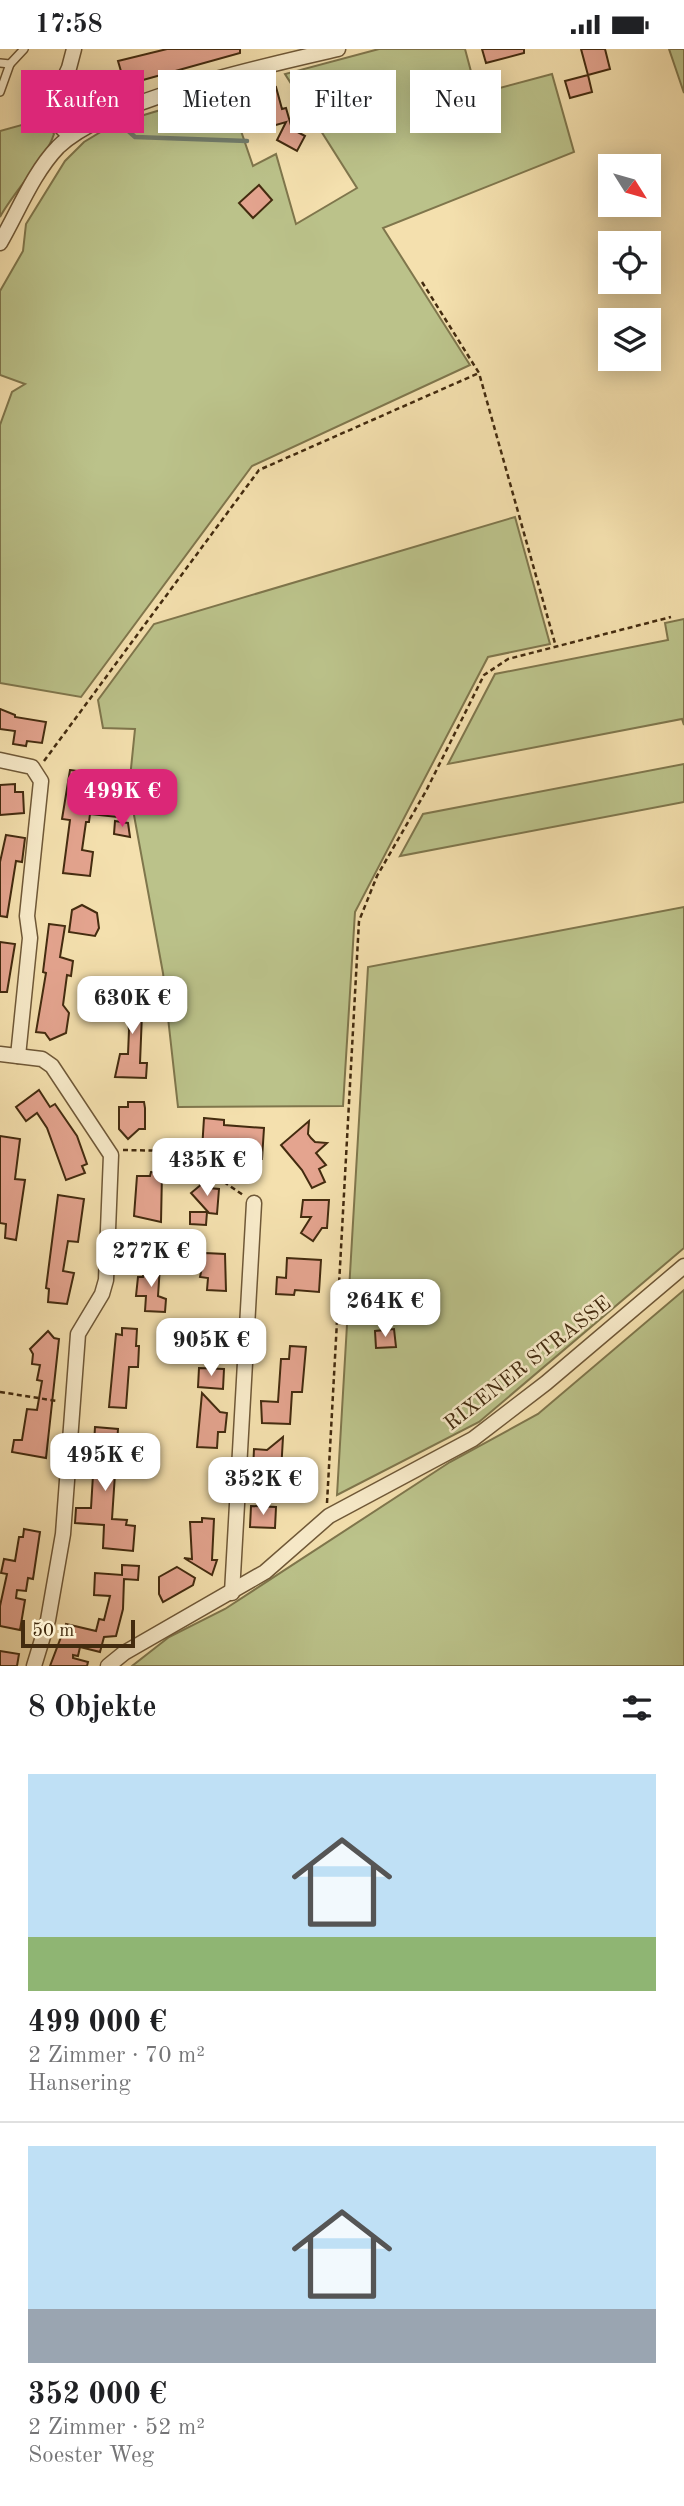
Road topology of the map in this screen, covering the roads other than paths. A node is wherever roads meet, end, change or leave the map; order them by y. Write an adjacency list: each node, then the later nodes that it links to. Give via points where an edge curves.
1 (24, 49): 5 (lane)
2 (74, 49): 7 (street, via 48,114)
3 (338, 49): 7 (street, via 176,92 102,117)
4 (0, 63): 5 (lane)
5 (10, 64): 6 (lane)
6 (0, 92)
7 (70, 137): 8 (street, via 41,170)
8 (0, 243)
9 (0, 760): 11 (street, via 27,764 37,770 41,781)
10 (0, 1054): 11 (street)
11 (18, 1056): 15 (street, via 42,1059 52,1066 108,1149 111,1163 106,1280 78,1334 63,1534)
12 (254, 1203): 14 (street)
13 (684, 1266): 14 (street, RIXENER STRASSE, via 472,1439 329,1516 265,1572)
14 (232, 1593): 16 (street, RIXENER STRASSE)
15 (34, 1666)
16 (108, 1666)

